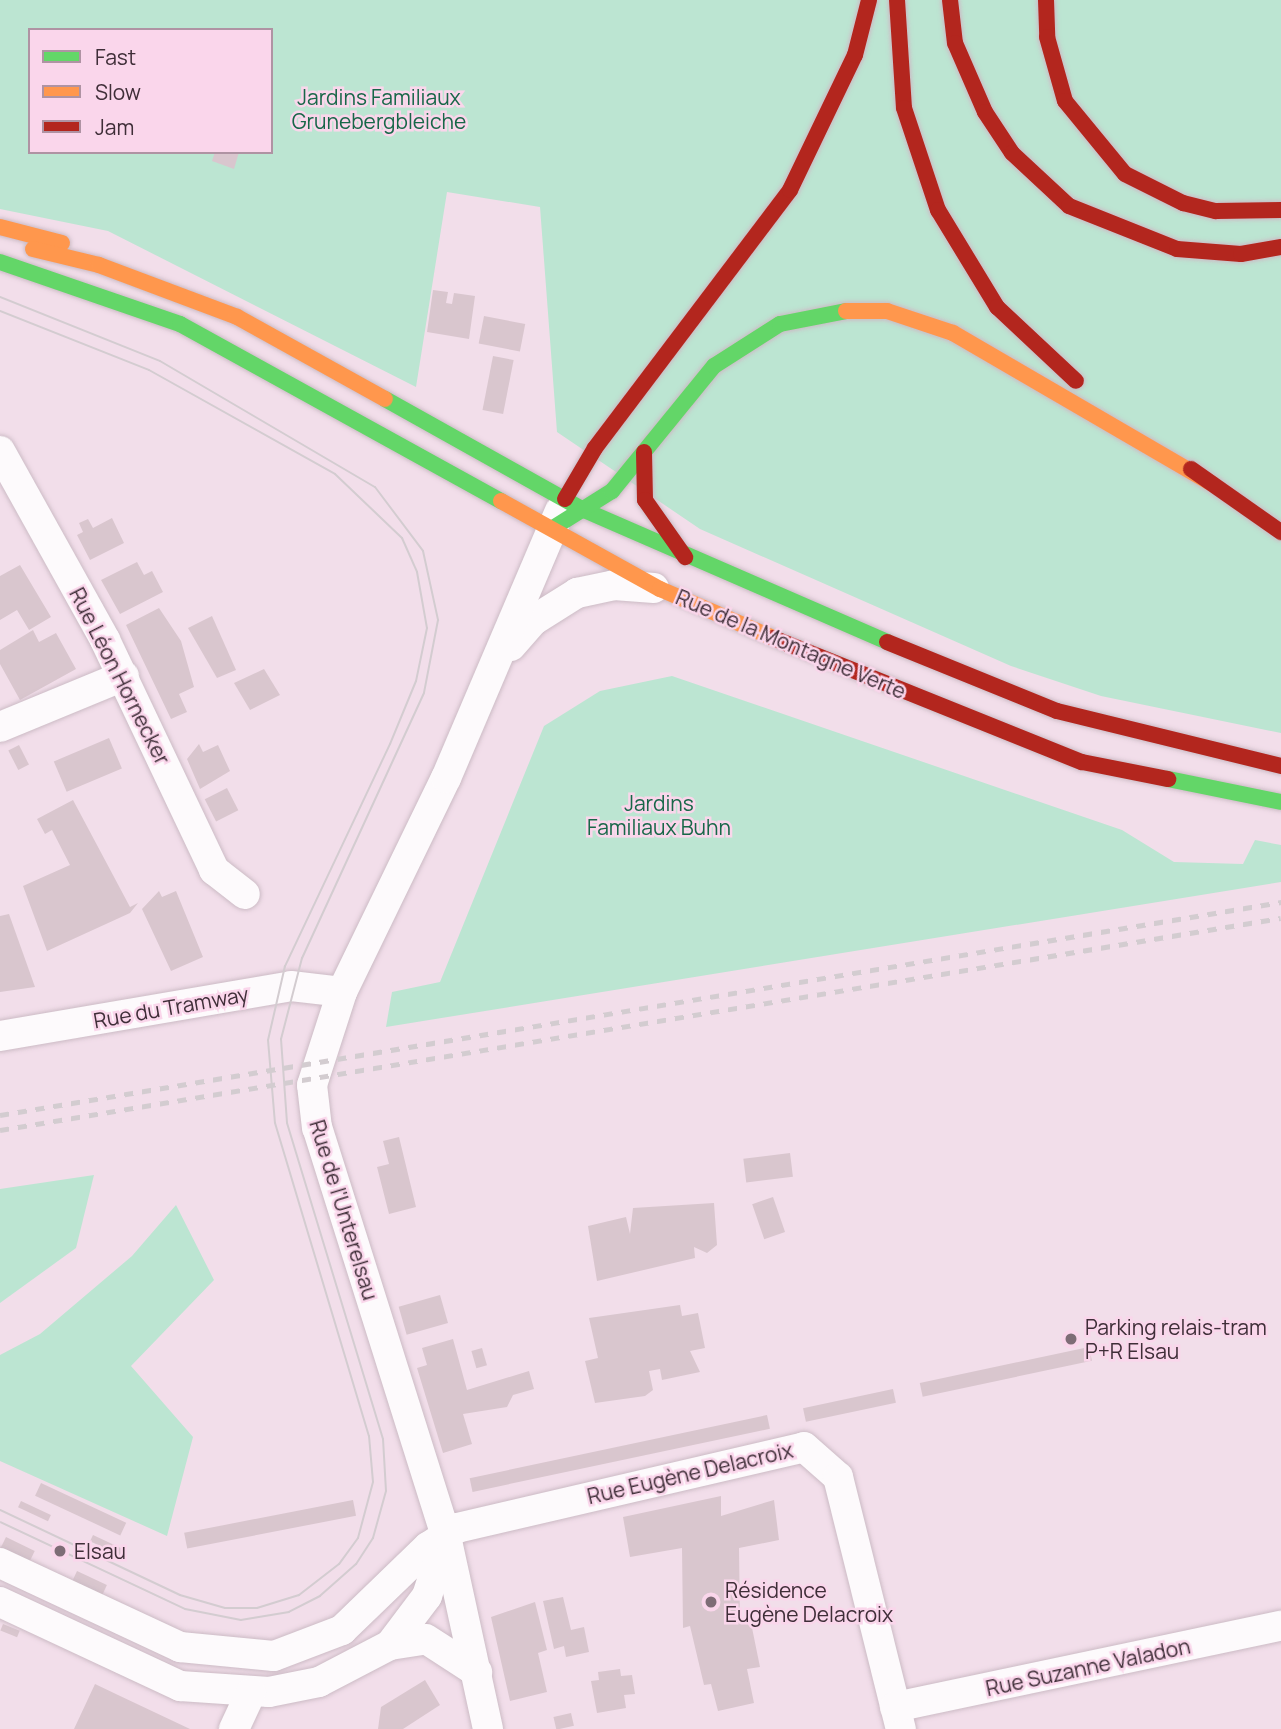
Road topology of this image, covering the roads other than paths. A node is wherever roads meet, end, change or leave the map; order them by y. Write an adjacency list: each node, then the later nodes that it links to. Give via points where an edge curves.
1 (869, 0): 14 (main road, via 855,55 790,190 595,448)
2 (897, 0): 13 (main road, via 898,65 913,147 938,210 974,273 997,307 1054,362)
3 (950, 0): 8 (main road, via 955,43 985,113 1012,153 1069,206 1177,249 1241,254)
4 (1046, 0): 5 (main road, via 1046,37 1065,101 1125,174 1183,204 1216,211)
5 (1281, 210)
6 (0, 228): 10 (main road, via 111,255)
7 (0, 243): 10 (main road, via 99,265)
8 (1281, 247)
9 (0, 262): 15 (main road, Rue de la Montagne Verte, via 180,324)
10 (237, 317): 14 (main road, Rue de la Montagne Verte)
11 (0, 451): 20 (street, Rue Léon Hornecker)
12 (644, 452): 13 (main road, via 714,366 749,340 815,313 887,311 997,355); 14 (main road, via 612,491); 17 (main road, via 645,500)
13 (1211, 483): 16 (main road)
14 (575, 505): 15 (street, Rue de l'Unterelsau); 17 (main road, Rue de la Montagne Verte)
15 (553, 528): 18 (main road, Rue de la Montagne Verte); 19 (street, Rue de l'Unterelsau)
16 (1281, 532)
17 (685, 557): 22 (main road, Rue de la Montagne Verte, via 1057,711)
18 (660, 589): 19 (street, Rue de l'Unterelsau, via 614,585 557,602 534,620); 23 (main road, Rue de la Montagne Verte, via 1082,762)
19 (493, 672): 25 (street, Rue de l'Unterelsau)
20 (124, 676): 21 (street); 24 (street, Rue Léon Hornecker, via 214,870)
21 (0, 727)
22 (1281, 766)
23 (1281, 802)
24 (245, 894)
25 (342, 992): 26 (street, Rue du Tramway, via 291,986); 27 (street, Rue de l'Unterelsau, via 316,1065 314,1114)
26 (0, 1036)
27 (446, 1536): 28 (street, via 342,1630 274,1656 180,1647); 31 (street, via 427,1596); 32 (street, Rue de l'Unterelsau); 34 (street, Rue Eugène Delacroix, via 475,1521 803,1447 838,1477)
28 (0, 1563)
29 (0, 1602): 33 (street, via 180,1686)
30 (1281, 1626): 34 (street, Rue Suzanne Valadon)
31 (390, 1644): 32 (street, via 426,1639); 33 (street, via 319,1682)
32 (477, 1672): 36 (street, Rue de l'Unterelsau)
33 (251, 1693): 35 (street)
34 (898, 1718)
35 (234, 1729)
36 (488, 1729)

